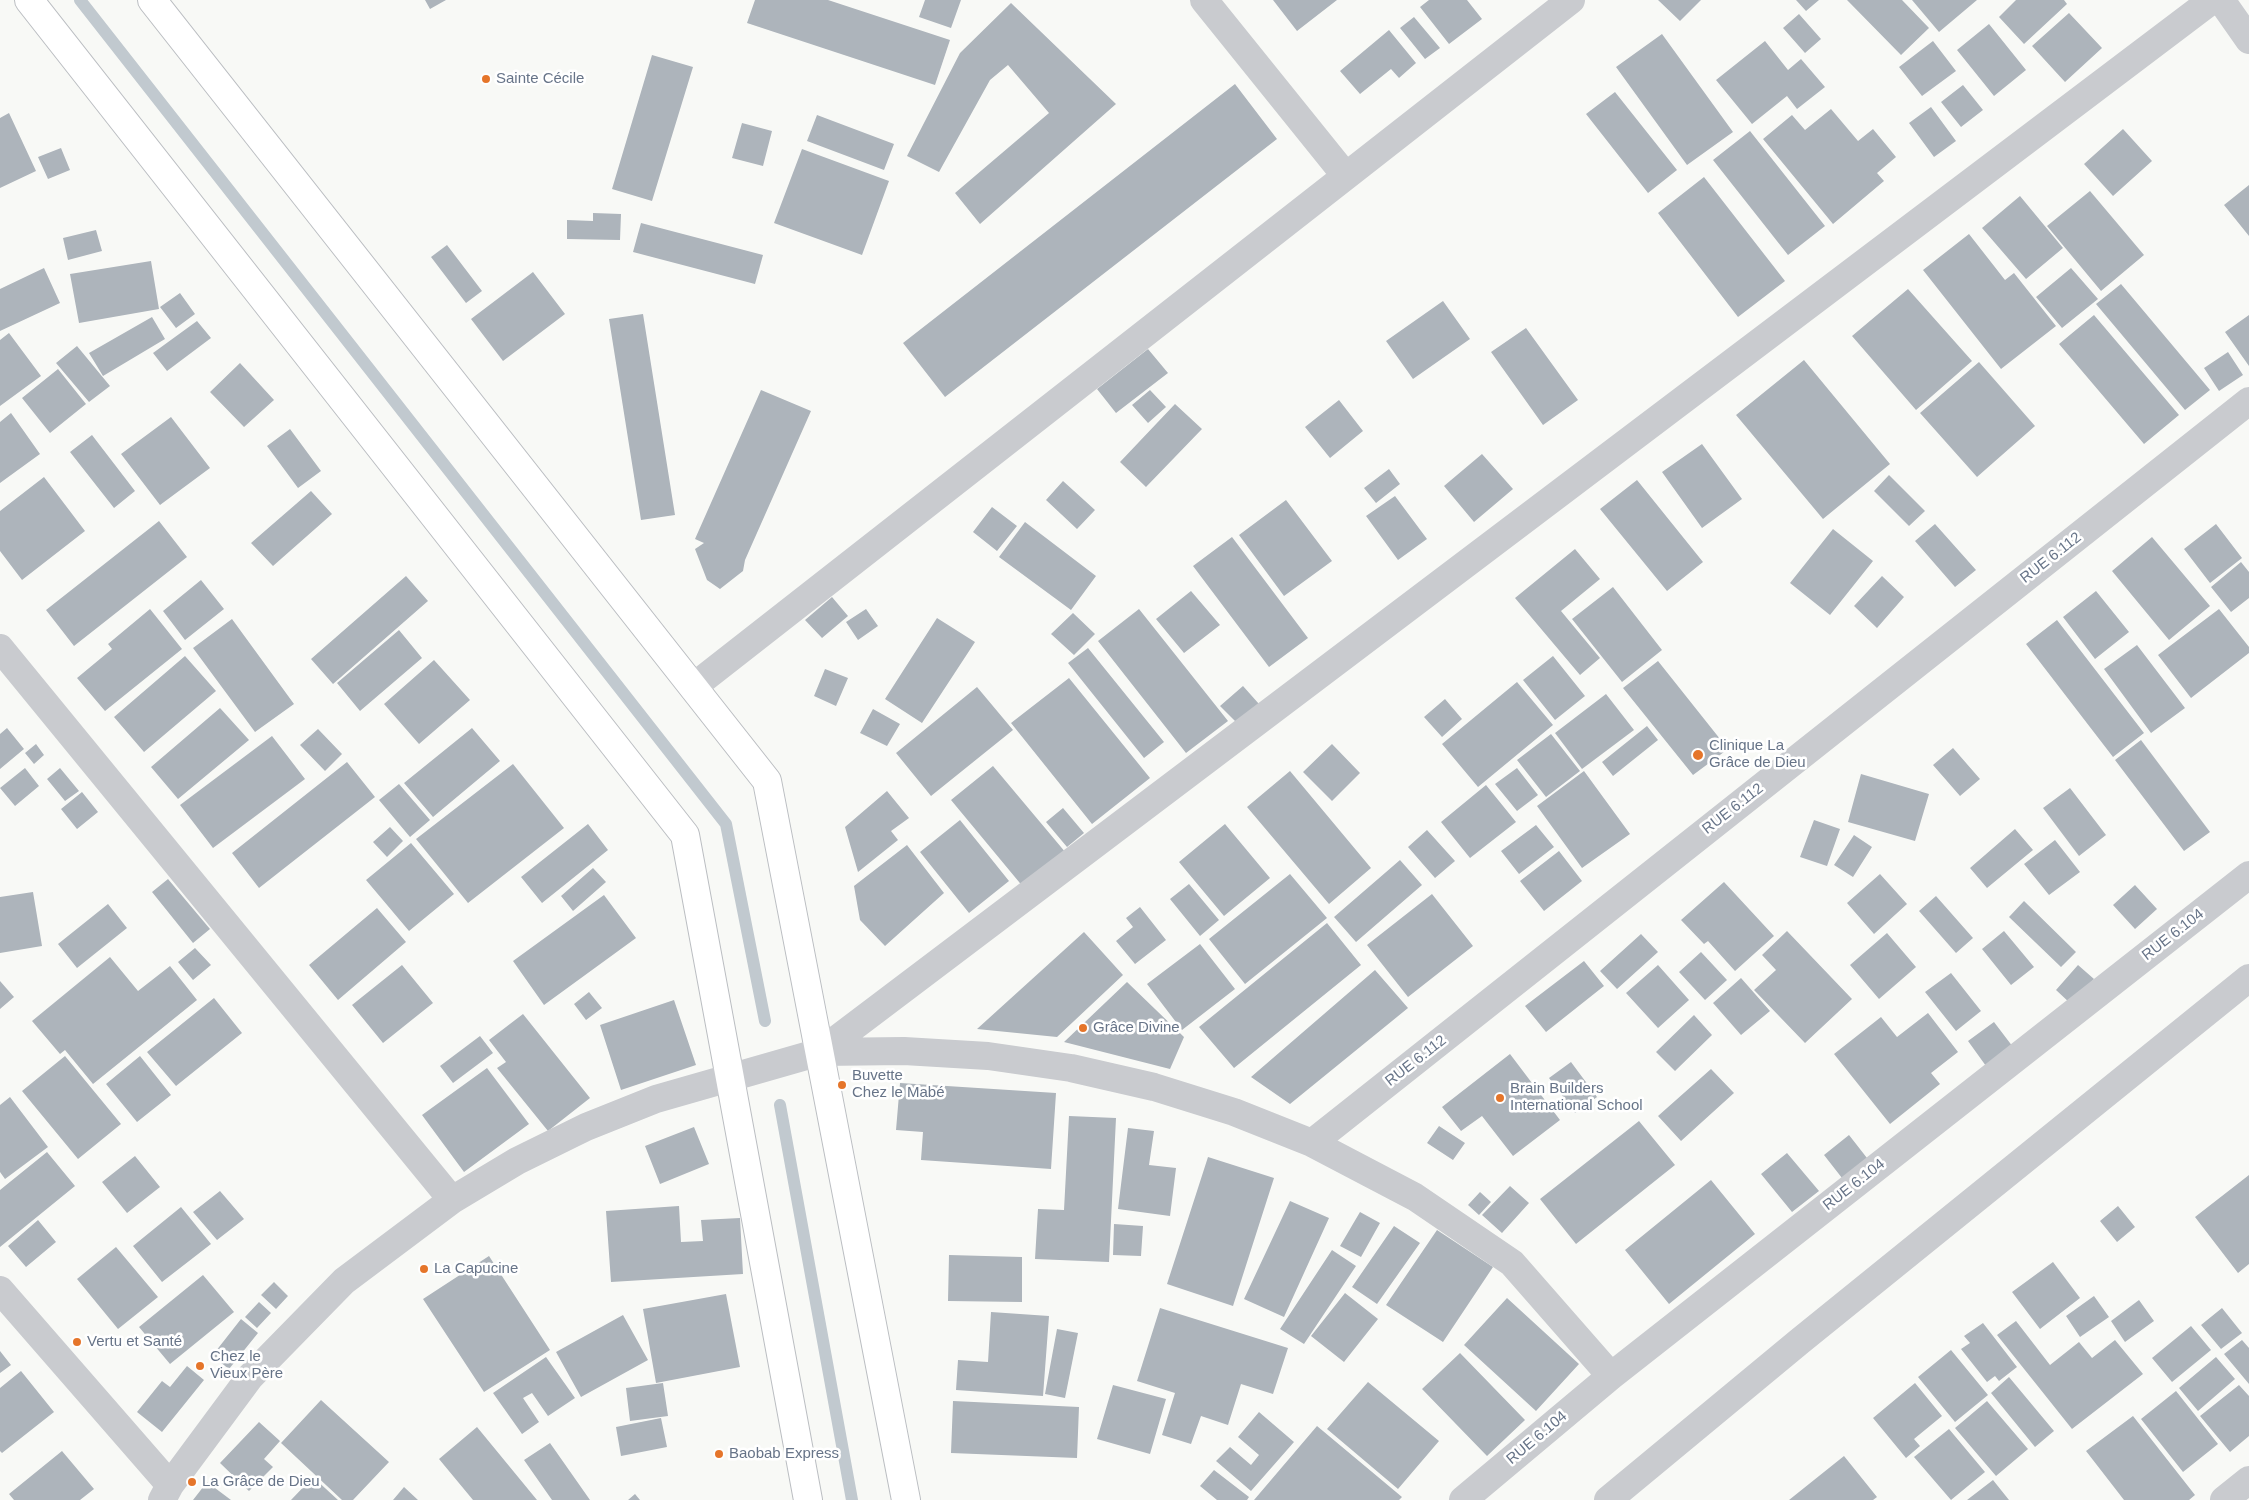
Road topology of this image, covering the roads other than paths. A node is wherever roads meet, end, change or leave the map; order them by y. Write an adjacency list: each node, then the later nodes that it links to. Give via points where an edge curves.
1 (29, 0): 15 (main road, via 685,835)
2 (152, 0): 11 (main road)
3 (1204, 0): 8 (street)
4 (1571, 0): 8 (street)
5 (2212, 0): 14 (street)
6 (2221, 0): 7 (street)
7 (2249, 40)
8 (1345, 176): 11 (street)
9 (2249, 401): 16 (street, RUE 6.112)
10 (0, 648): 17 (street)
11 (693, 687): 14 (main road, via 767,781)
12 (2249, 875): 19 (street, RUE 6.104)
13 (2249, 979): 25 (street)
14 (820, 1052): 15 (street); 16 (street, via 904,1051 988,1056 1071,1068 1163,1089 1234,1112); 23 (main road)
15 (730, 1077): 17 (street, via 656,1099 586,1128 517,1161); 22 (main road)
16 (1312, 1143): 19 (street, via 1415,1197 1512,1263)
17 (452, 1200): 21 (street, via 344,1281 250,1377)
18 (0, 1290): 21 (street)
19 (1611, 1376): 24 (street, RUE 6.104)
20 (2249, 1480): 26 (street)
21 (166, 1492)
22 (808, 1500)
23 (906, 1500)
24 (1463, 1500)
25 (1608, 1500)
26 (2224, 1500)

